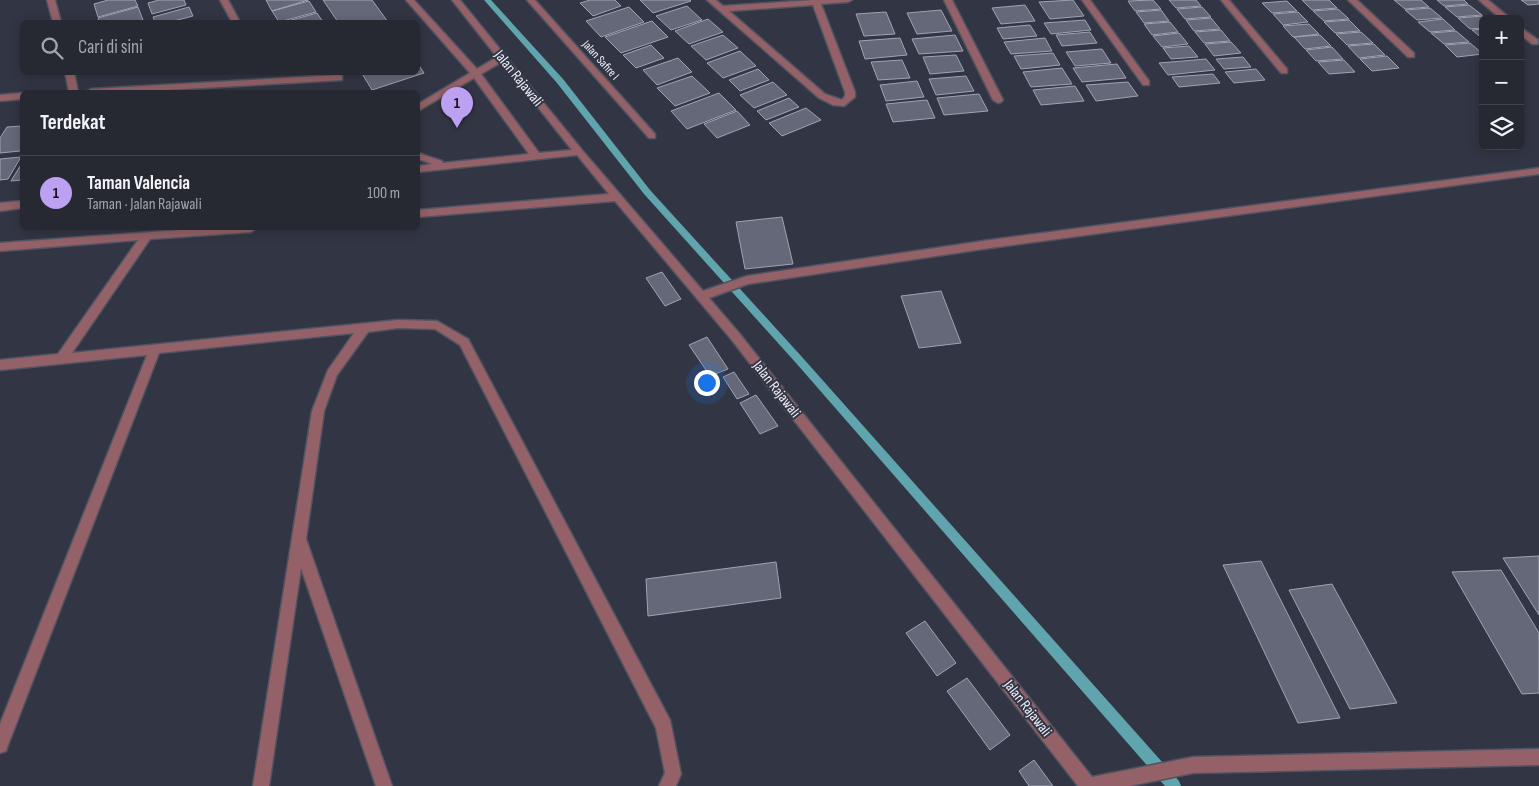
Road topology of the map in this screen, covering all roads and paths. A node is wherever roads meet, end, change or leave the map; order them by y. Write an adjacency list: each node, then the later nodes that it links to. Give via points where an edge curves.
1 (52, 0): 16 (street)
2 (224, 0): 17 (street)
3 (410, 0): 23 (street)
4 (456, 0): 21 (street, Jalan Rajawali)
5 (531, 0): 35 (street, Jalan Safire I)
6 (711, 0): 14 (street)
7 (848, 0): 13 (street)
8 (948, 0): 33 (street)
9 (1086, 0): 28 (street)
10 (1224, 0): 22 (street)
11 (1352, 0): 20 (street)
12 (1483, 0): 15 (street)
13 (816, 2): 14 (street); 14 (street, via 850,92 844,103 822,96)
14 (721, 9)
15 (1501, 15)
16 (57, 20)
17 (235, 20)
18 (1524, 33): 19 (street)
19 (1535, 42)
20 (1410, 55)
21 (502, 58): 23 (street); 36 (street, Jalan Rajawali)
22 (1284, 71)
23 (475, 73): 34 (street); 37 (street)
24 (71, 75): 29 (street)
25 (264, 75): 27 (street)
26 (339, 78): 27 (street)
27 (268, 82): 30 (street)
28 (1146, 83)
29 (74, 90)
30 (126, 90)
31 (20, 96): 32 (street)
32 (0, 98)
33 (998, 100)
34 (420, 107)
35 (652, 136)
36 (579, 152): 37 (street); 42 (street, Jalan Rajawali)
37 (535, 155): 39 (street)
38 (420, 157): 39 (street)
39 (445, 164): 40 (street)
40 (420, 169)
41 (1539, 171): 49 (street, via 990,244 747,280)
42 (619, 197): 45 (street); 49 (street, Jalan Rajawali)
43 (20, 205): 44 (street)
44 (0, 207)
45 (420, 214)
46 (225, 230): 47 (street)
47 (147, 236): 48 (street); 52 (street)
48 (0, 247)
49 (702, 296): 60 (street, Jalan Rajawali)
50 (365, 328): 51 (street); 54 (street, via 332,373 318,411); 59 (street, via 438,324 464,342 664,726 673,774)
51 (155, 349): 52 (street); 55 (street)
52 (62, 358): 53 (street)
53 (0, 365)
54 (298, 538): 57 (street); 58 (street)
55 (0, 745)
56 (1539, 757): 60 (street, via 1193,765)
57 (260, 786)
58 (384, 786)
59 (667, 786)
60 (1089, 786)

